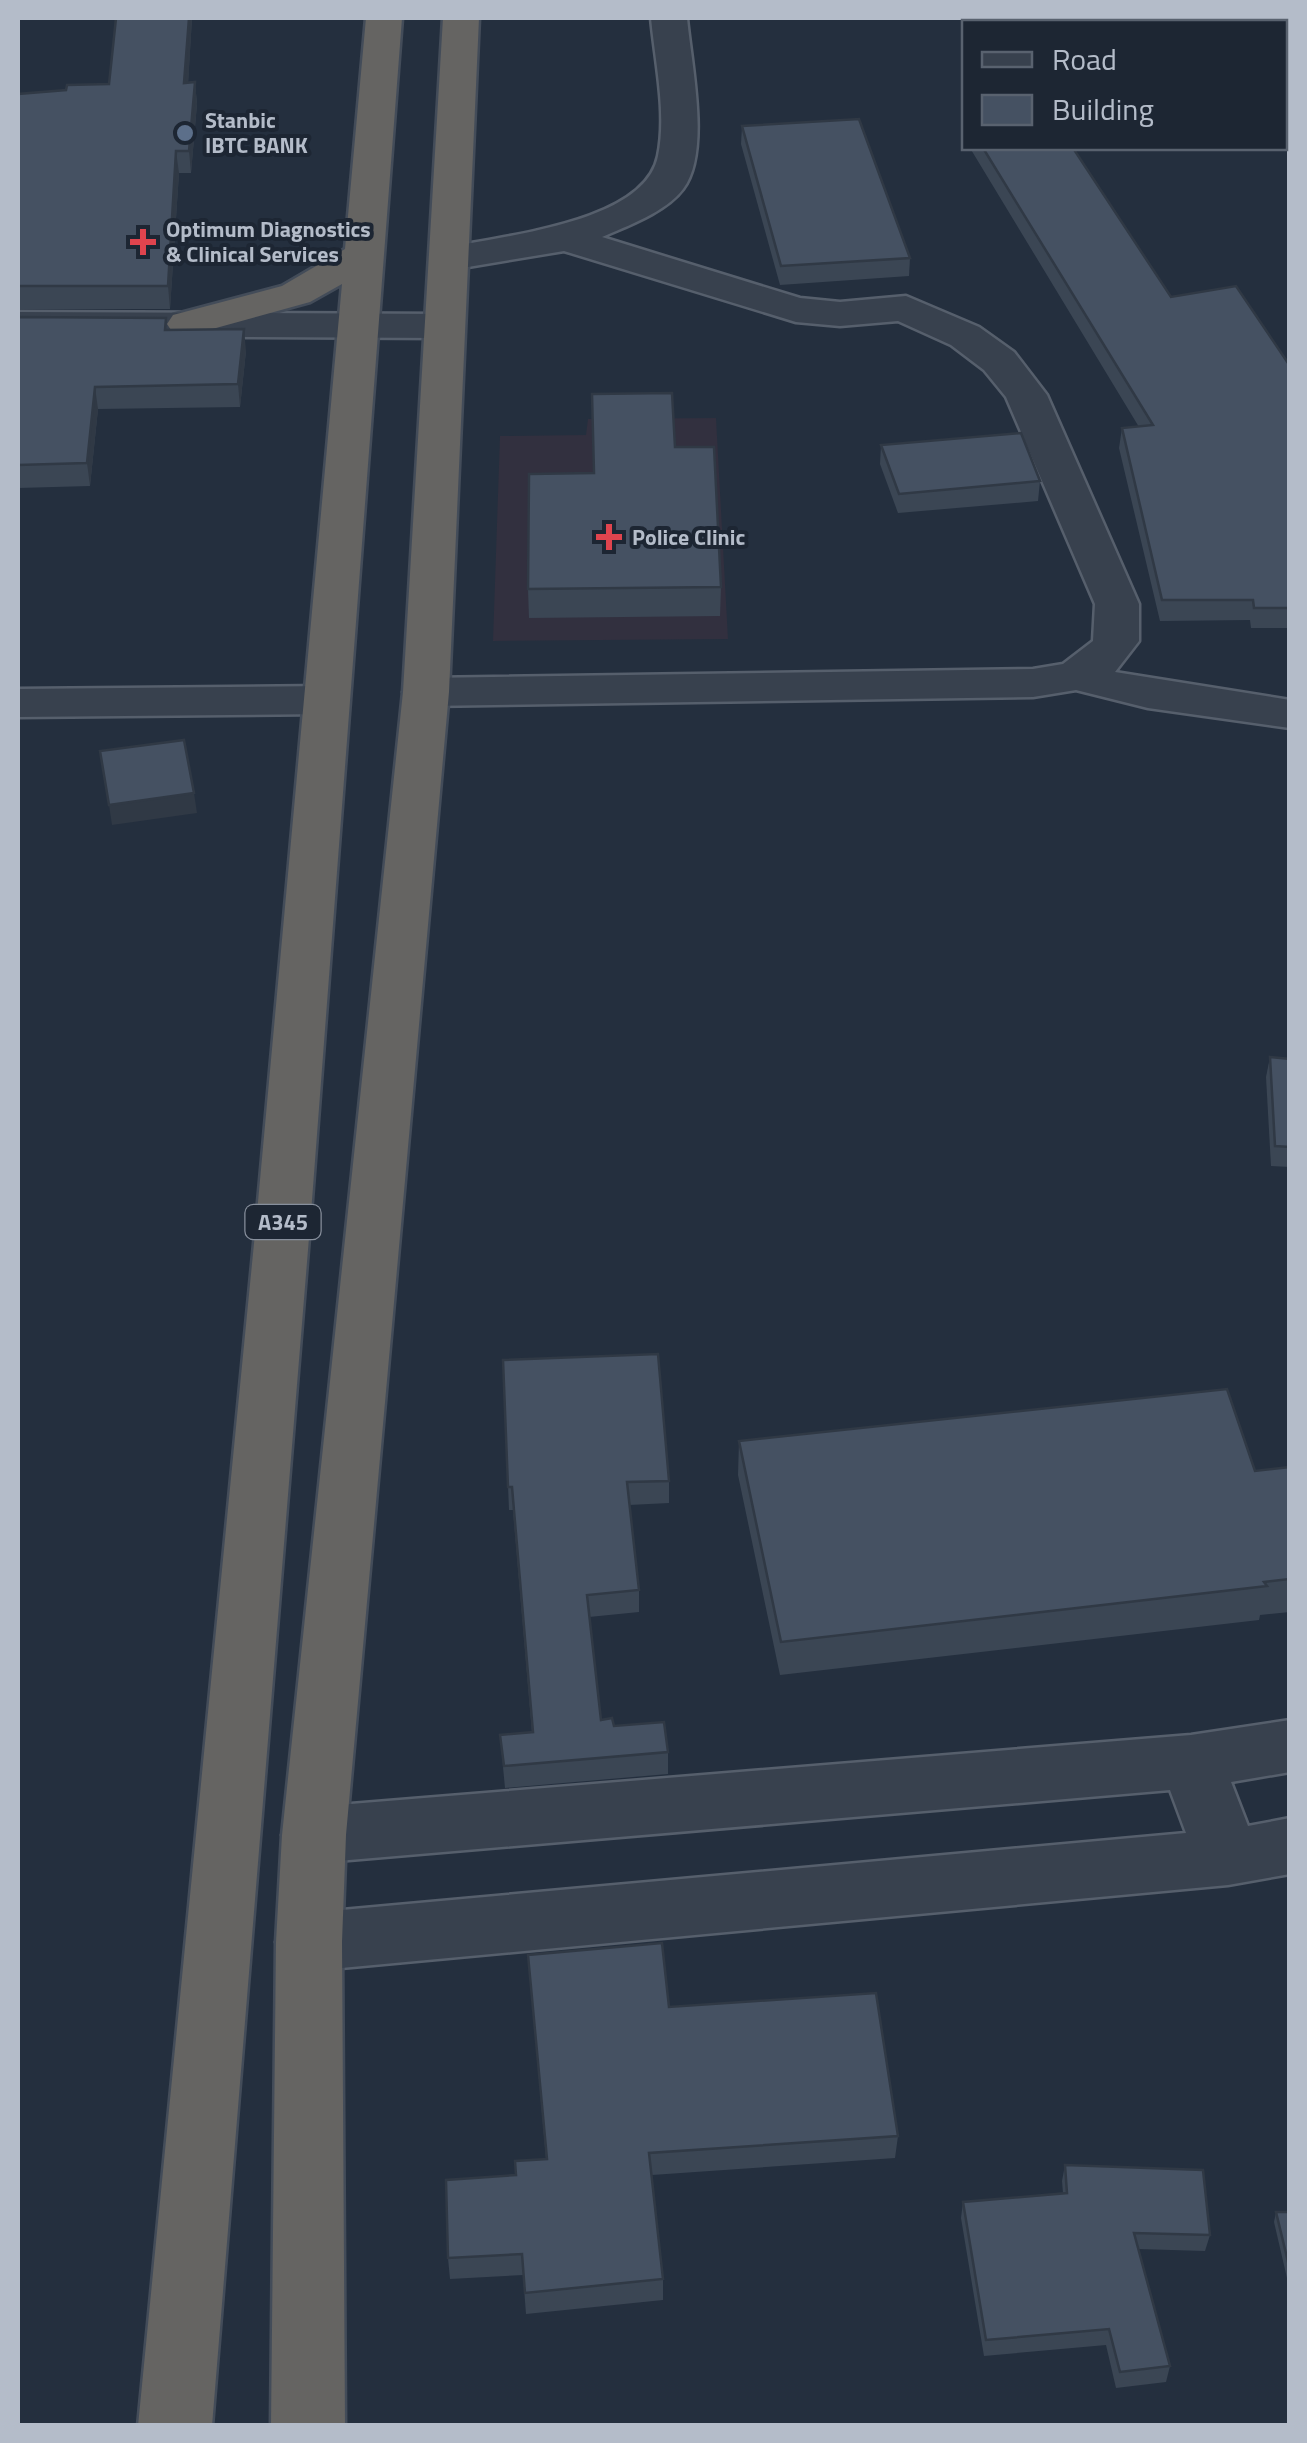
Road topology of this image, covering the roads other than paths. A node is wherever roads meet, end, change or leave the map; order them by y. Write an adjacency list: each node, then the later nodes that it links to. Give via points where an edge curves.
1 (384, 18): 5 (highway, A345)
2 (461, 18): 6 (highway)
3 (669, 18): 4 (street, via 679,130 667,185)
4 (566, 240): 6 (street); 11 (street, via 769,304 840,314 906,308 999,361 1026,395 1118,604 1120,634 1110,656)
5 (363, 256): 8 (highway, via 296,294); 9 (highway, A345)
6 (450, 258): 10 (highway)
7 (18, 324): 8 (street)
8 (188, 324): 9 (street)
9 (357, 324): 10 (street); 13 (highway, A345)
10 (444, 326): 12 (highway)
11 (1076, 676): 12 (street, via 1033,683); 15 (street, via 1148,694)
12 (426, 692): 18 (highway)
13 (326, 700): 14 (street); 21 (highway, A345)
14 (18, 702)
15 (1290, 714)
16 (1290, 1746): 17 (street)
17 (1191, 1762): 18 (street); 19 (street)
18 (314, 1834): 20 (highway)
19 (1259, 1852): 20 (street)
20 (308, 1942): 22 (highway)
21 (175, 2426)
22 (308, 2426)

